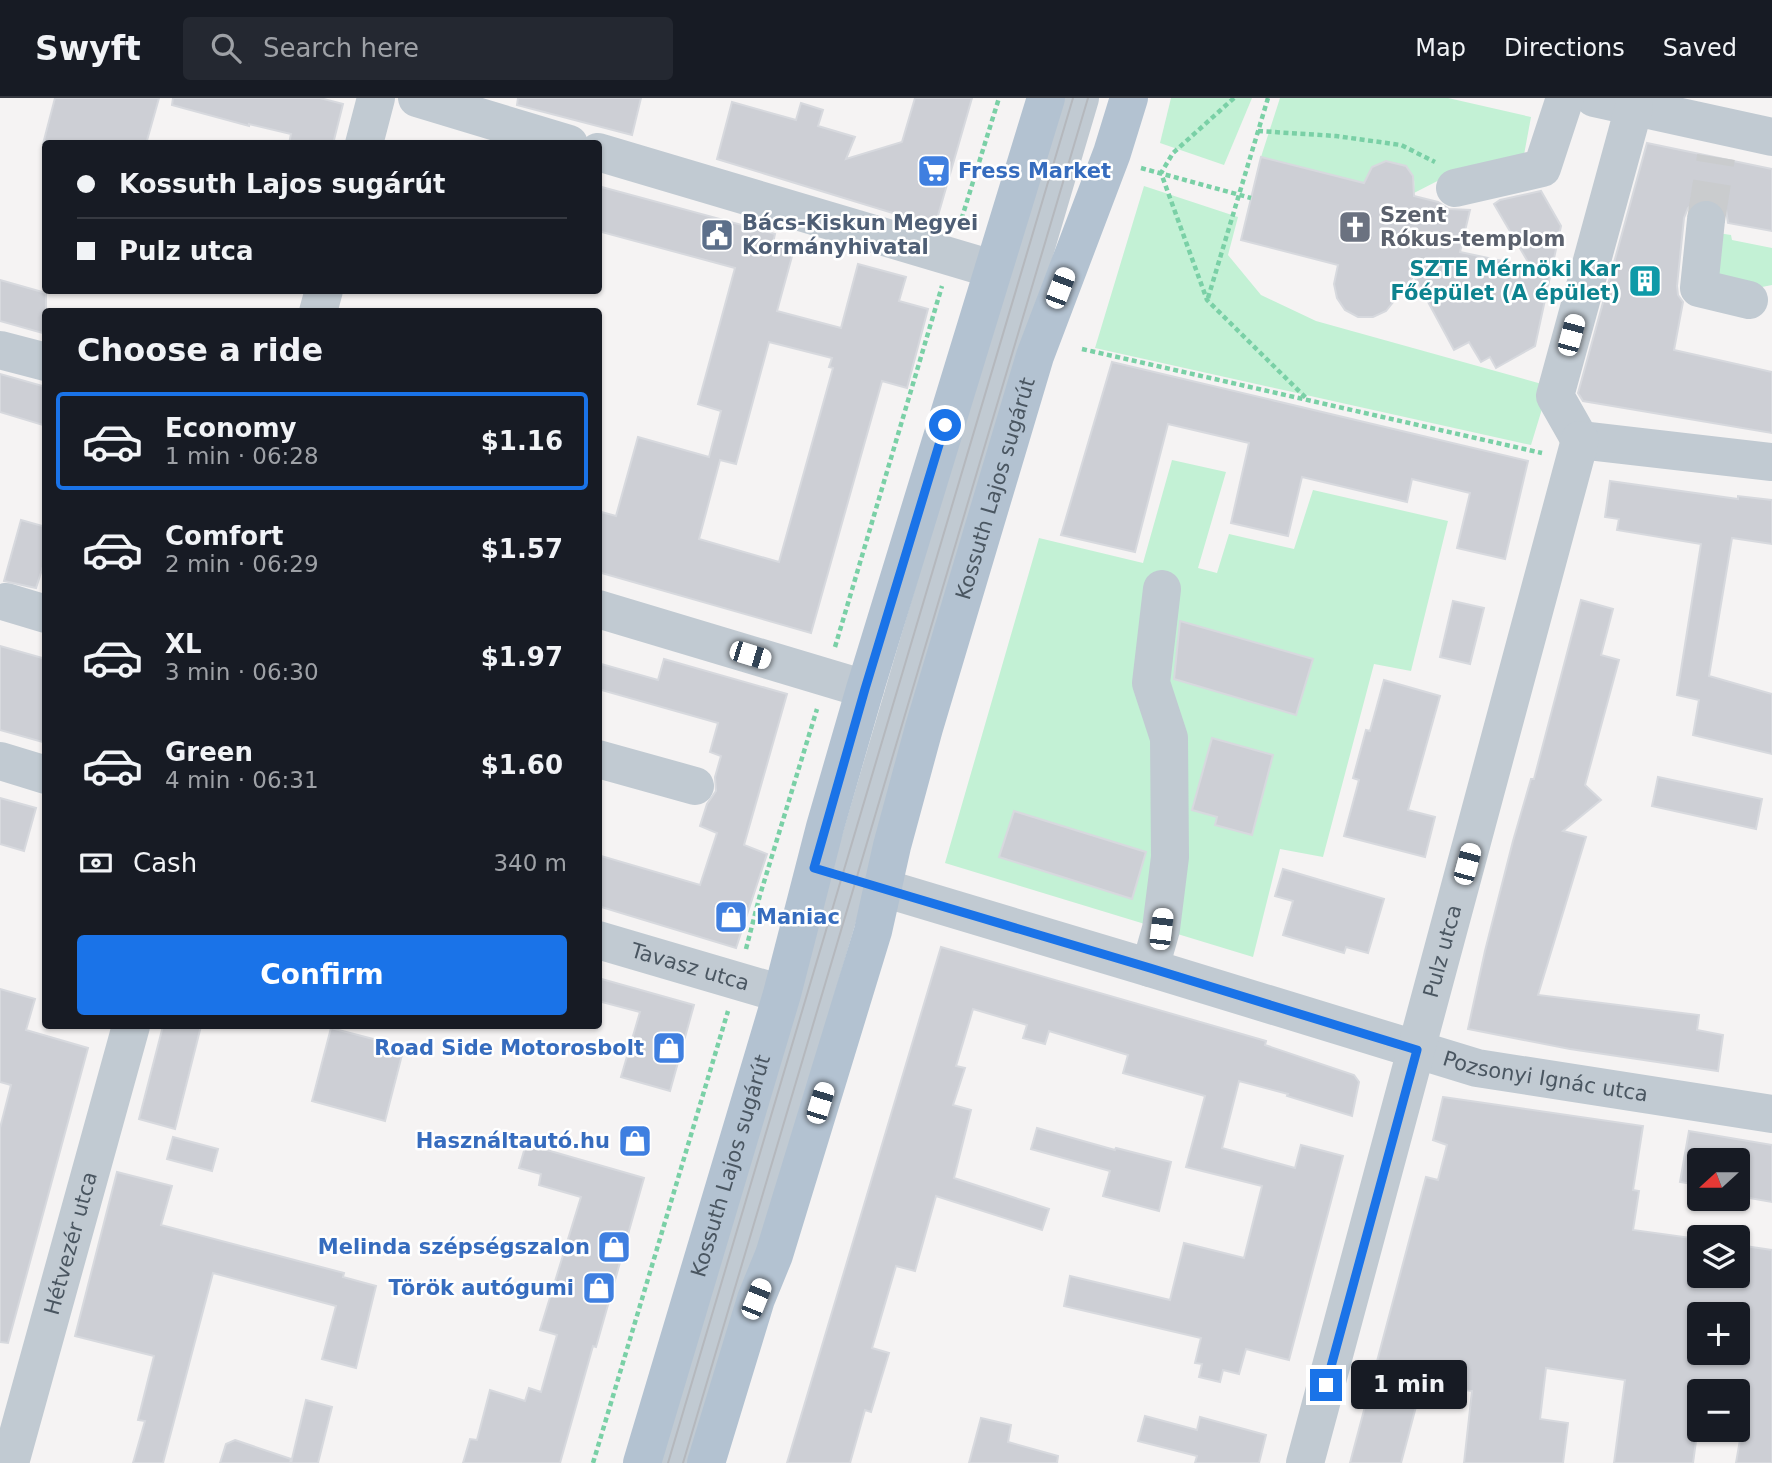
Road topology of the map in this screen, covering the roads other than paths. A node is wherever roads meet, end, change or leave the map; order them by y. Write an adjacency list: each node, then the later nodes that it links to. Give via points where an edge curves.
1 (376, 98): 9 (street)
2 (417, 98): 10 (street)
3 (1046, 98): 16 (main road, Kossuth Lajos sugárút)
4 (1080, 98): 14 (street, Kossuth Lajos sugárút)
5 (1129, 98): 12 (main road, Kossuth Lajos sugárút)
6 (1565, 98): 13 (street, via 1542,168)
7 (1614, 103): 8 (street, via 1718,142); 20 (street, via 1555,396)
8 (1772, 137)
9 (365, 140)
10 (556, 140)
11 (602, 153): 16 (street)
12 (1126, 160): 14 (street); 31 (main road, Kossuth Lajos sugárút, via 1035,356 924,728)
13 (1465, 186)
14 (1050, 201): 31 (street, Kossuth Lajos sugárút)
15 (1706, 220): 17 (street, via 1699,288)
16 (992, 269): 26 (main road, Kossuth Lajos sugárút)
17 (1749, 300)
18 (0, 350): 19 (street)
19 (42, 361)
20 (1580, 440): 21 (street); 36 (street, Pulz utca)
21 (1772, 462)
22 (1162, 589): 33 (street, via 1151,682 1169,738 1170,857 1161,929)
23 (6, 602): 25 (street)
24 (602, 610): 26 (street)
25 (42, 613)
26 (865, 689): 31 (main road, Kossuth Lajos sugárút)
27 (602, 760): 30 (street)
28 (0, 761): 29 (street)
29 (42, 774)
30 (695, 786)
31 (849, 878): 33 (street, Pozsonyi Ignác utca); 34 (main road, Kossuth Lajos sugárút); 40 (street, Kossuth Lajos sugárút); 41 (main road, Kossuth Lajos sugárút, via 870,942)
32 (602, 941): 34 (street, Tavasz utca)
33 (1150, 968): 36 (street, Pozsonyi Ignác utca)
34 (782, 994): 39 (main road, Kossuth Lajos sugárút)
35 (130, 1029): 38 (street, Hétvezér utca)
36 (1417, 1050): 37 (street, Pozsonyi Ignác utca, via 1477,1068); 42 (street, Pulz utca)
37 (1772, 1114)
38 (10, 1463)
39 (642, 1463)
40 (676, 1463)
41 (706, 1463)
42 (1305, 1463)

